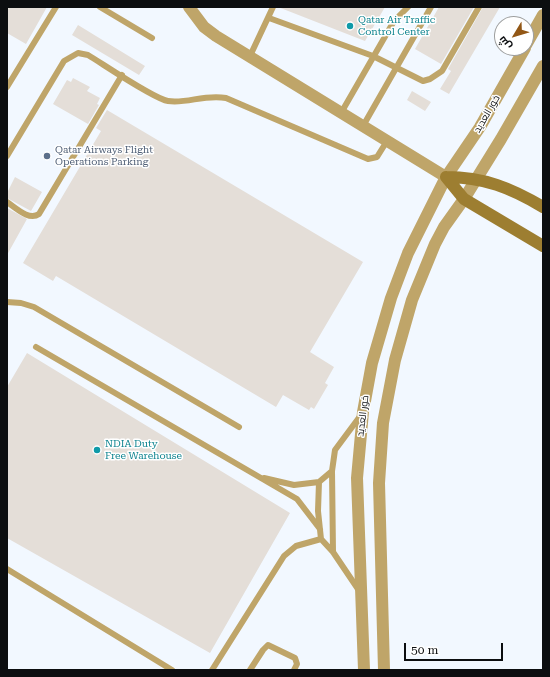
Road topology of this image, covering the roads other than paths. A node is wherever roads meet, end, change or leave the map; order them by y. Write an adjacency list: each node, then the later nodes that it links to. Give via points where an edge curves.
1 (56, 7): 18 (lane)
2 (100, 7): 11 (lane)
3 (189, 7): 12 (street, via 210,32)
4 (273, 7): 9 (lane)
5 (408, 7): 13 (lane, via 394,22)
6 (431, 7): 16 (lane)
7 (479, 7): 16 (lane, via 442,71 436,76 423,81)
8 (543, 15): 10 (street)
9 (269, 18): 12 (lane); 13 (lane)
10 (534, 31)
11 (152, 38)
12 (250, 56): 19 (street)
13 (373, 56): 16 (lane); 19 (lane)
14 (520, 56): 23 (street, خور العديد, via 480,127)
15 (543, 66): 24 (street)
16 (396, 69): 20 (lane)
17 (122, 75): 21 (lane, via 163,100 208,96 226,98 368,159 377,157); 22 (lane, via 88,55 78,53 68,57); 26 (lane, via 39,214 29,216)
18 (7, 87)
19 (341, 113): 20 (street)
20 (363, 126): 21 (street)
21 (387, 141): 23 (street)
22 (7, 156)
23 (446, 177): 24 (main road); 25 (main road); 31 (street, خور العديد, via 399,276 378,340)
24 (476, 180): 25 (street); 27 (main road, via 512,189)
25 (464, 199): 28 (main road); 46 (street, via 444,227 422,272 394,360 382,437 379,483)
26 (7, 202)
27 (543, 207)
28 (543, 246)
29 (7, 302): 32 (lane, via 34,307)
30 (36, 347): 34 (lane)
31 (363, 412): 33 (lane, via 335,450); 40 (street, خور العديد, via 357,478)
32 (239, 427)
33 (332, 471): 35 (lane); 38 (lane)
34 (255, 475): 35 (lane, via 294,485); 36 (lane, via 296,499)
35 (319, 482): 36 (lane)
36 (320, 528): 37 (lane)
37 (321, 539): 38 (lane); 42 (lane, via 296,546 284,556)
38 (333, 552): 40 (lane)
39 (7, 569): 41 (lane)
40 (362, 595): 45 (street, خور العديد)
41 (172, 670)
42 (212, 670)
43 (250, 670): 44 (lane, via 265,646 271,645 295,658 297,664)
44 (294, 670)
45 (364, 670)
46 (384, 670)

